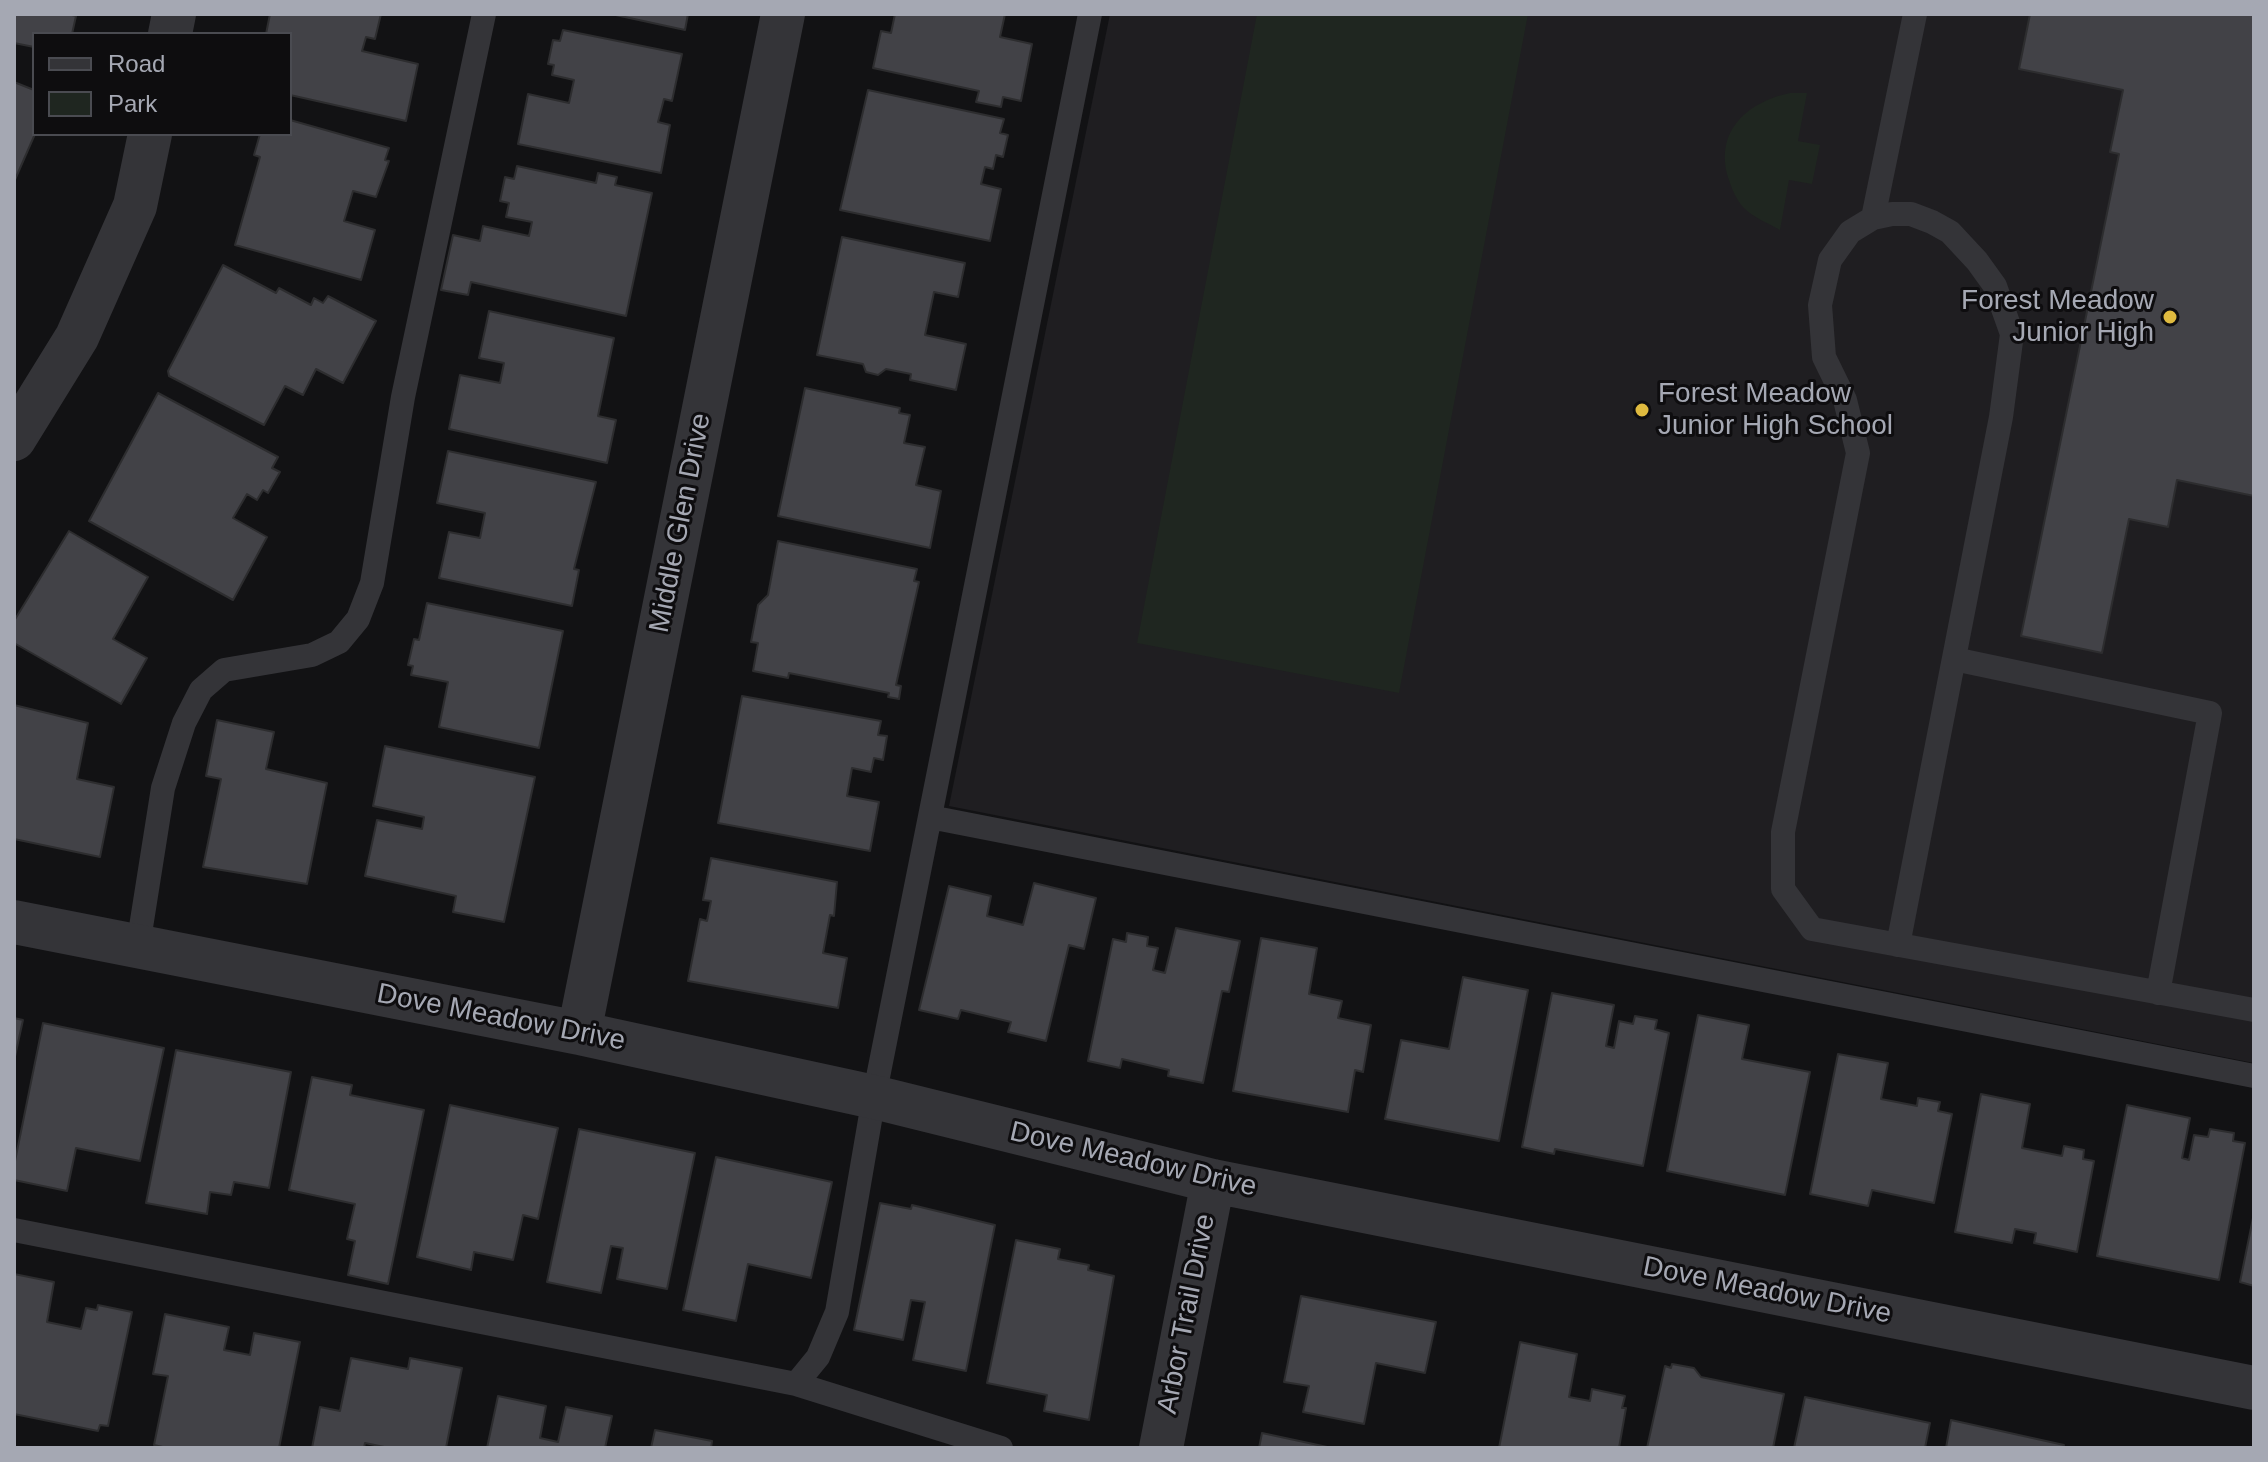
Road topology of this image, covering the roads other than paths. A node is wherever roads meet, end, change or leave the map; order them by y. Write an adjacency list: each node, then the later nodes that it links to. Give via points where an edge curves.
1 (484, 14): 12 (lane, via 403,397 372,583 358,619 339,642 312,655 224,670 201,690 163,788)
2 (783, 14): 15 (street, Middle Glen Drive)
3 (1090, 14): 9 (lane)
4 (1915, 14): 6 (lane)
5 (150, 136): 7 (street, via 135,206 77,337)
6 (1873, 218): 8 (lane, via 1911,214 1950,232 1995,286 2012,334); 11 (lane, via 1850,232 1830,260 1820,305 1824,357 1845,400 1858,453 1783,832 1783,889 1812,929)
7 (14, 439)
8 (1954, 659): 11 (lane); 13 (lane, via 2210,713)
9 (930, 817): 16 (lane); 17 (lane)
10 (14, 922): 12 (street, Dove Meadow Drive)
11 (1898, 945): 13 (lane)
12 (138, 946): 15 (street, Dove Meadow Drive)
13 (2158, 993): 14 (lane)
14 (2254, 1010)
15 (579, 1033): 17 (street, Dove Meadow Drive)
16 (2254, 1076)
17 (874, 1097): 18 (street, Dove Meadow Drive); 20 (lane, via 837,1312 818,1357)
18 (1213, 1181): 21 (street, Dove Meadow Drive); 23 (street, Arbor Trail Drive)
19 (14, 1230): 20 (lane)
20 (796, 1384): 22 (lane)
21 (2254, 1388)
22 (1001, 1448)
23 (1161, 1448)

